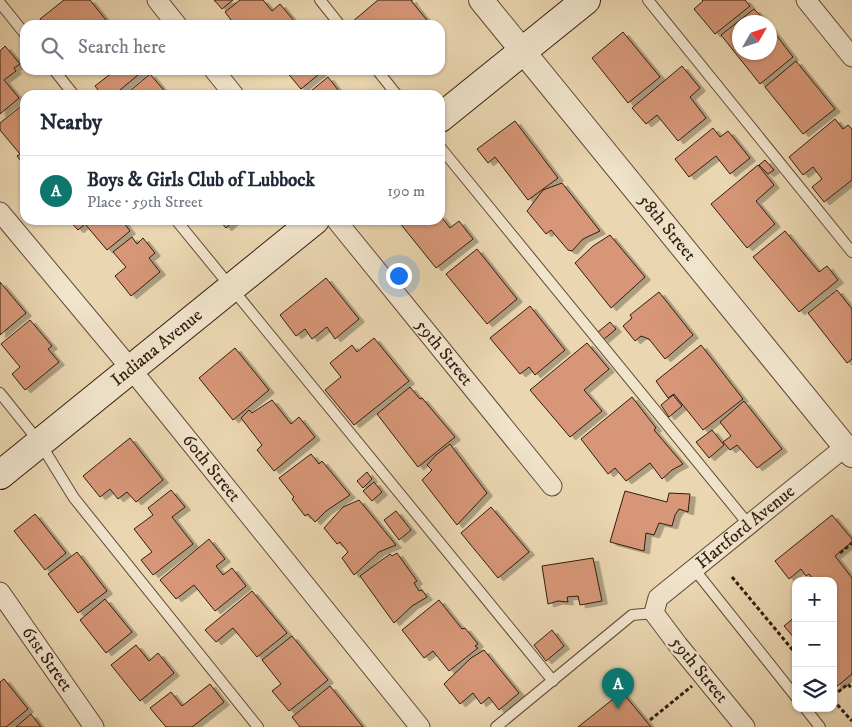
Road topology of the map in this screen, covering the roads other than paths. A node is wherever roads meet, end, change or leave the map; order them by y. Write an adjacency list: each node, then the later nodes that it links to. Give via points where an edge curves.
1 (157, 0): 8 (street)
2 (320, 0): 9 (lane)
3 (481, 0): 11 (street, 58th Street)
4 (586, 0): 11 (main road)
5 (648, 0): 25 (lane)
6 (806, 0): 12 (street)
7 (0, 3): 10 (lane)
8 (173, 20)
9 (336, 20)
10 (20, 28)
11 (523, 51): 19 (main road); 30 (street, 58th Street)
12 (852, 57)
13 (58, 75): 16 (lane)
14 (218, 75): 17 (street)
15 (381, 75): 18 (lane)
16 (70, 90)
17 (230, 90)
18 (393, 90)
19 (445, 114)
20 (445, 153): 33 (lane)
21 (0, 212): 27 (street, 60th Street)
22 (180, 225): 26 (lane)
23 (309, 225): 26 (main road, Indiana Avenue)
24 (340, 225): 32 (street, 59th Street)
25 (852, 252)
26 (231, 288): 27 (main road, Indiana Avenue); 37 (lane)
27 (131, 369): 29 (main road, Indiana Avenue); 42 (street, 60th Street)
28 (0, 392): 29 (lane)
29 (40, 442): 31 (main road, Indiana Avenue); 41 (lane, via 74,498)
30 (849, 451): 33 (street, Hartford Avenue)
31 (0, 476)
32 (552, 486)
33 (748, 525): 34 (street, Hartford Avenue)
34 (694, 570): 36 (street, Hartford Avenue, via 658,598); 38 (lane)
35 (0, 592): 40 (street, 61st Street)
36 (654, 613): 37 (lane, via 632,615); 44 (street, 59th Street)
37 (553, 681): 43 (lane)
38 (792, 692)
39 (808, 712): 45 (lane)
40 (94, 727)
41 (258, 727)
42 (420, 727)
43 (496, 727)
44 (745, 727)
45 (820, 727)

